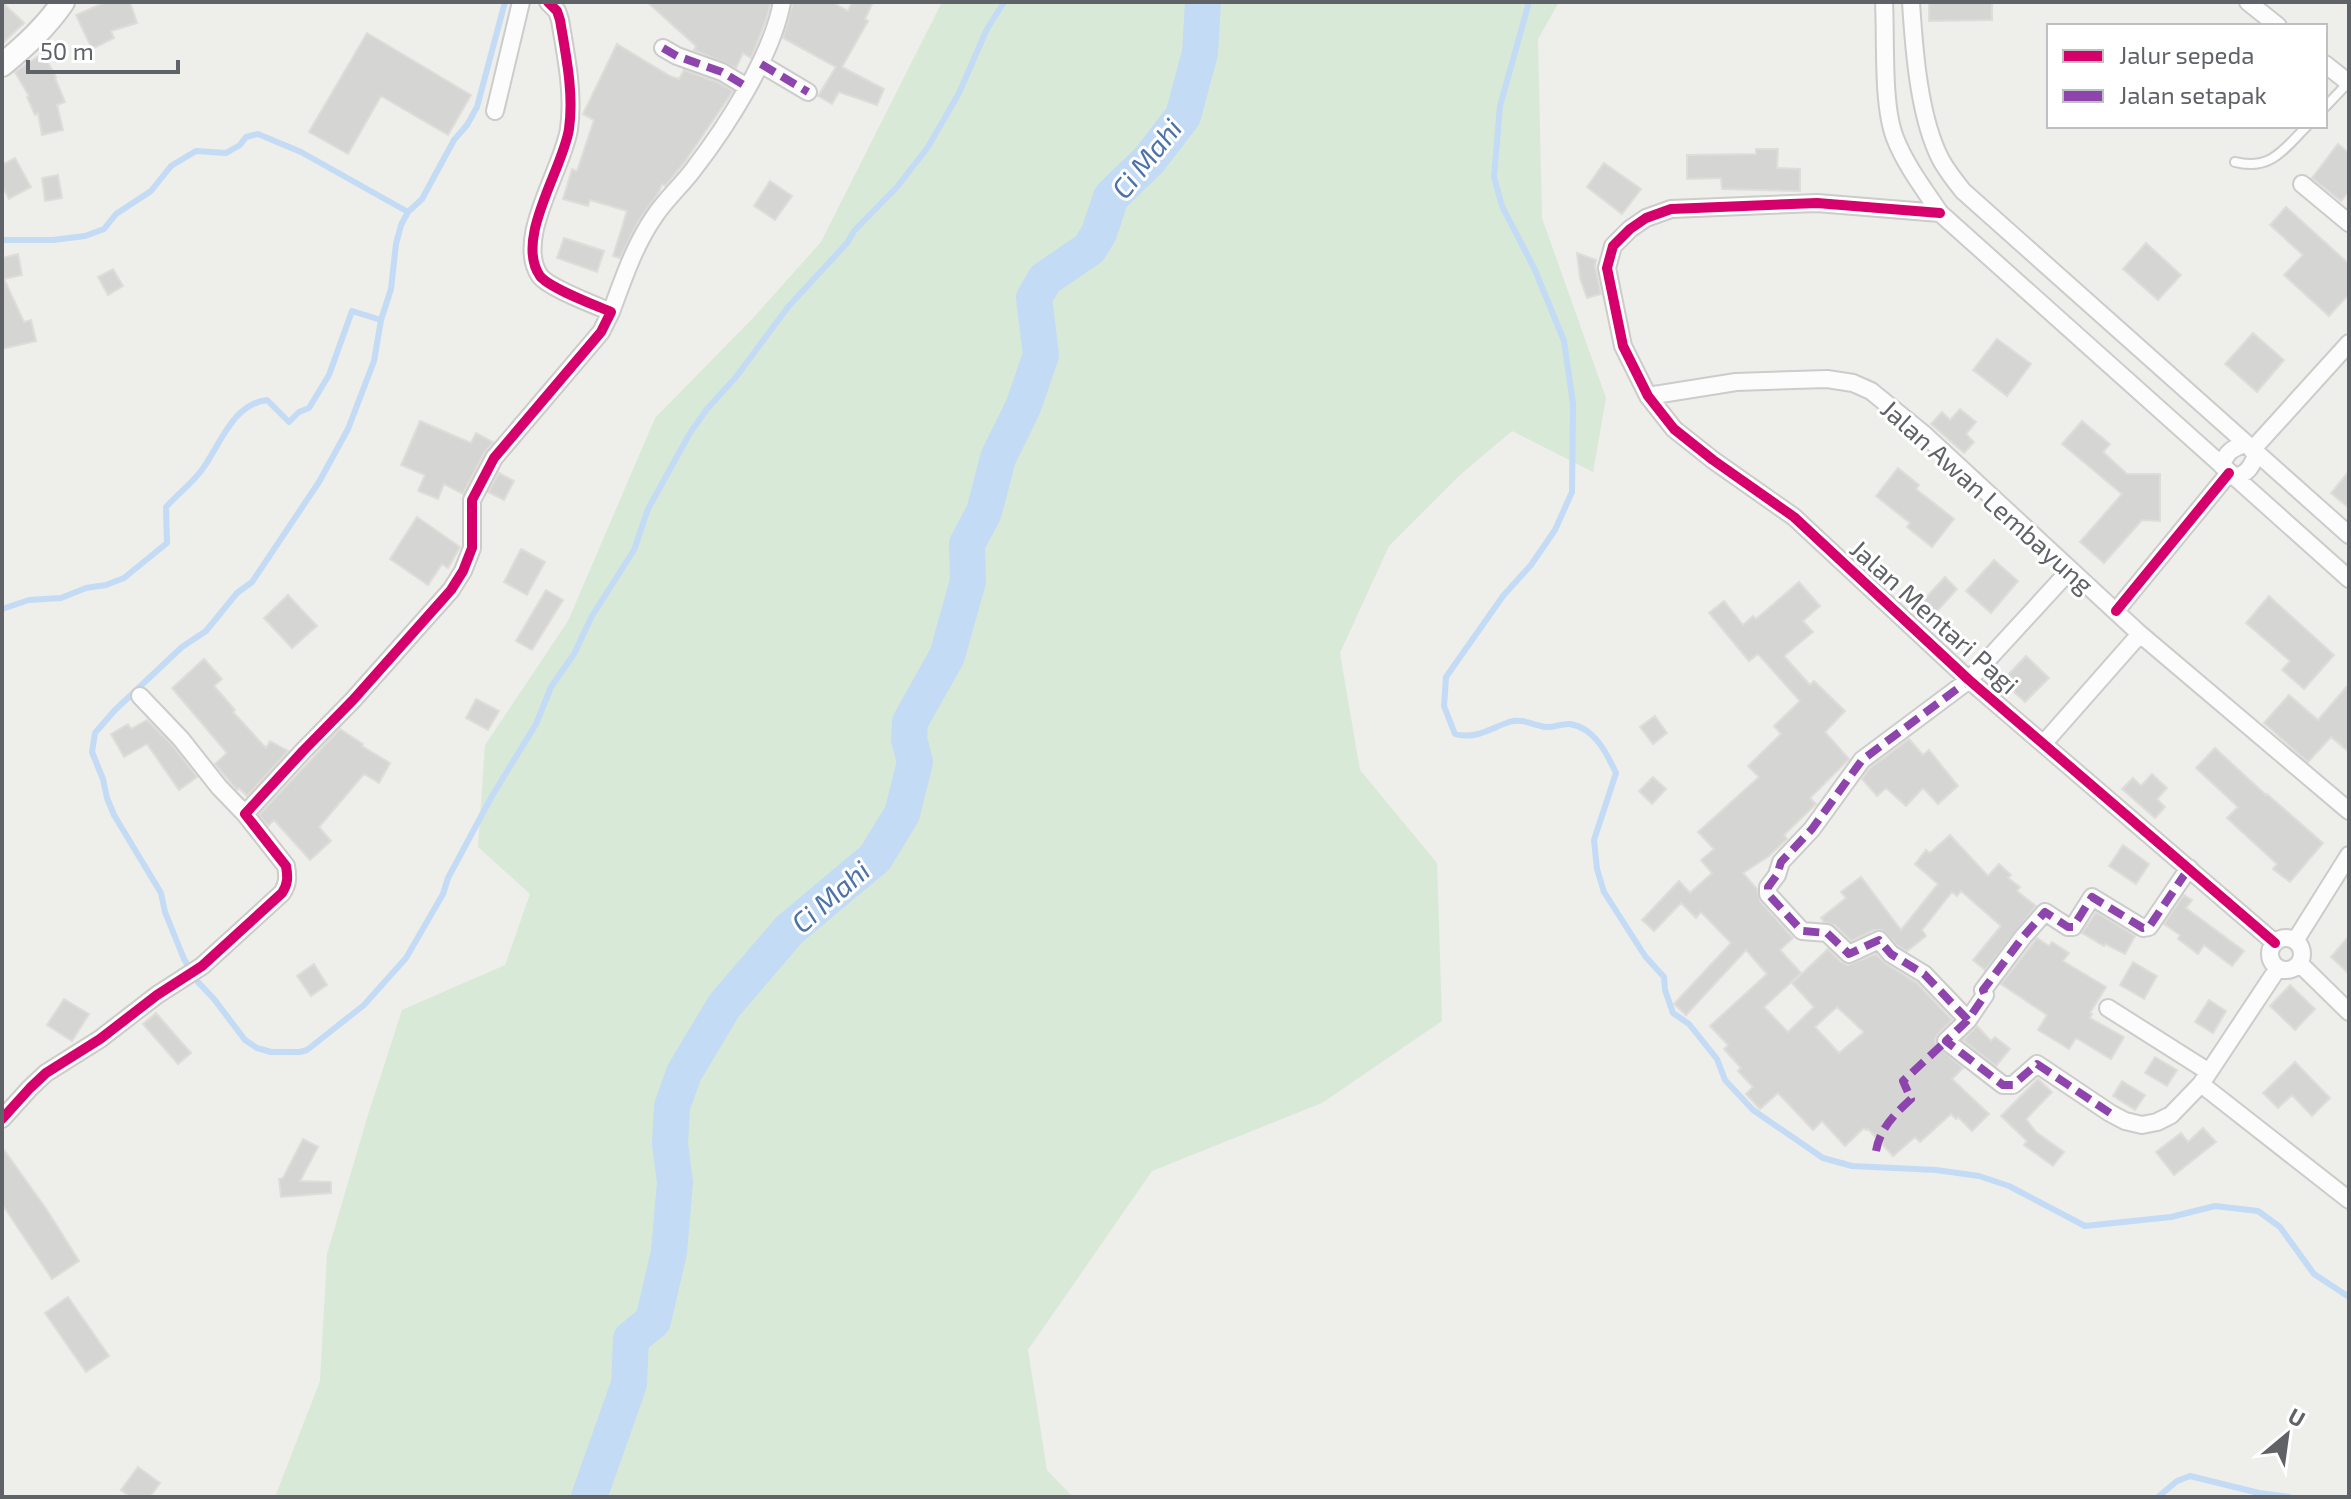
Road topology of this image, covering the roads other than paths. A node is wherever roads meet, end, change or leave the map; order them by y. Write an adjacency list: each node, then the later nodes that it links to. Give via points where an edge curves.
1 (63, 2): 11 (street)
2 (521, 2): 17 (street)
3 (548, 2): 23 (street, via 560,20 572,99 569,132 535,232 533,262 542,278)
4 (782, 2): 10 (street)
5 (1884, 2): 21 (street, via 1888,116 1909,167)
6 (1911, 2): 26 (street, via 1923,108 1942,162 1963,191)
7 (2248, 2): 8 (street)
8 (2276, 24)
9 (663, 48): 14 (street)
10 (761, 64): 14 (street); 15 (street)
11 (2, 65)
12 (2327, 66): 13 (street)
13 (2349, 83): 16 (lane)
14 (747, 87): 23 (street, via 711,147 655,215)
15 (808, 92)
16 (2327, 105)
17 (495, 111)
18 (2305, 128): 19 (lane, via 2267,162)
19 (2235, 162)
20 (2302, 184): 22 (street)
21 (1940, 213): 25 (street, Jalan Mentari Pagi, via 1817,203 1671,209 1646,218 1613,246 1607,268 1623,346); 27 (street)
22 (2349, 223)
23 (611, 312): 37 (street, via 601,332 494,458 472,500 472,548 451,590)
24 (2349, 343): 26 (street)
25 (1648, 396): 29 (street, Jalan Awan Lembayung, via 1736,382 1853,383 1897,411); 33 (street, Jalan Mentari Pagi, via 1674,429 1794,517)
26 (2252, 449): 27 (street, via 2249,471); 27 (street, via 2232,449 2225,457); 28 (street)
27 (2228, 472): 30 (street); 31 (street)
28 (2349, 535)
29 (2070, 570): 31 (street, Jalan Awan Lembayung); 33 (street)
30 (2349, 579)
31 (2116, 611): 32 (street, Jalan Awan Lembayung)
32 (2140, 634): 35 (street); 36 (street, Jalan Awan Lembayung)
33 (1969, 680): 35 (street, Jalan Mentari Pagi); 46 (street, via 1862,760 1781,862 1768,887 1768,894 1802,931 1827,933 1849,954 1879,940 1924,974)
34 (140, 696): 37 (street)
35 (2044, 743): 39 (street, Jalan Mentari Pagi)
36 (2349, 811)
37 (245, 814): 48 (street, via 286,866 282,893 202,966 46,1073)
38 (2349, 855): 40 (street)
39 (2189, 868): 41 (street, Jalan Mentari Pagi); 46 (street, via 2149,927 2092,897 2073,927 2045,912 1983,990 1985,995)
40 (2295, 941): 41 (street); 42 (street, via 2301,947)
41 (2275, 943): 43 (street, via 2270,956)
42 (2299, 963): 43 (street); 45 (street)
43 (2278, 968): 47 (street)
44 (2108, 1008): 47 (street)
45 (2349, 1012)
46 (1968, 1020): 47 (street, via 1946,1041 2003,1085 2013,1085 2037,1064 2125,1121 2142,1125 2171,1115)
47 (2205, 1078): 49 (street)
48 (2, 1119)
49 (2349, 1200)

